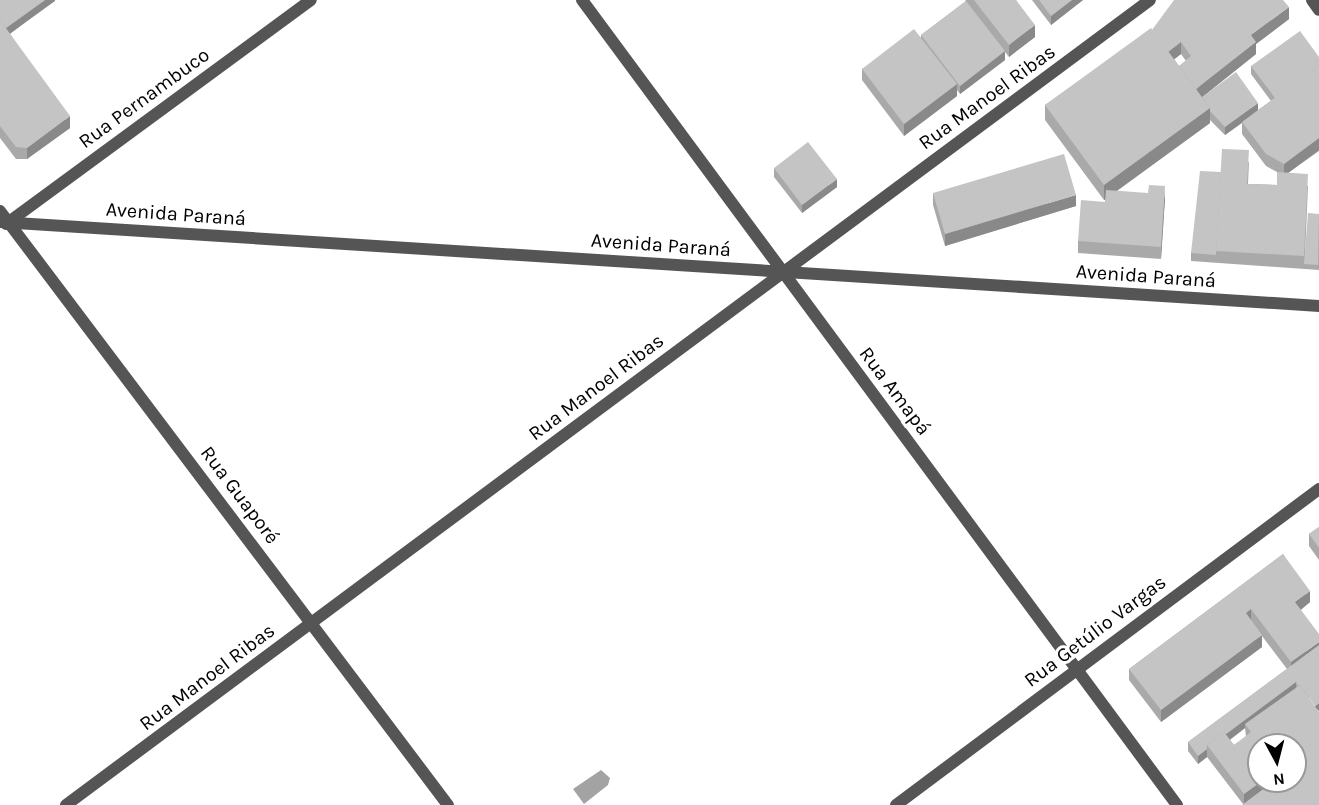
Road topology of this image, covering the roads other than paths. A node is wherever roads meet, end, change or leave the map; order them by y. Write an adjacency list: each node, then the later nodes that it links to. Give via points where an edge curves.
1 (311, 0): 7 (street, Rua Pernambuco)
2 (582, 0): 8 (street, Rua Amapá)
3 (1150, 0): 8 (street, Rua Manoel Ribas)
4 (1312, 0): 5 (street)
5 (1319, 10)
6 (0, 211): 7 (street, Rua Guaporé)
7 (3, 224): 8 (street, Avenida Paraná); 11 (street, Rua Guaporé)
8 (782, 272): 9 (street, Avenida Paraná); 11 (street, Rua Manoel Ribas); 12 (street, Rua Amapá)
9 (1319, 306)
10 (1319, 489): 12 (street, Rua Getúlio Vargas)
11 (313, 623): 13 (street, Rua Manoel Ribas); 14 (street, Rua Guaporé)
12 (1077, 669): 15 (street, Rua Getúlio Vargas); 16 (street, Rua Amapá)
13 (66, 805)
14 (448, 805)
15 (896, 805)
16 (1177, 805)

